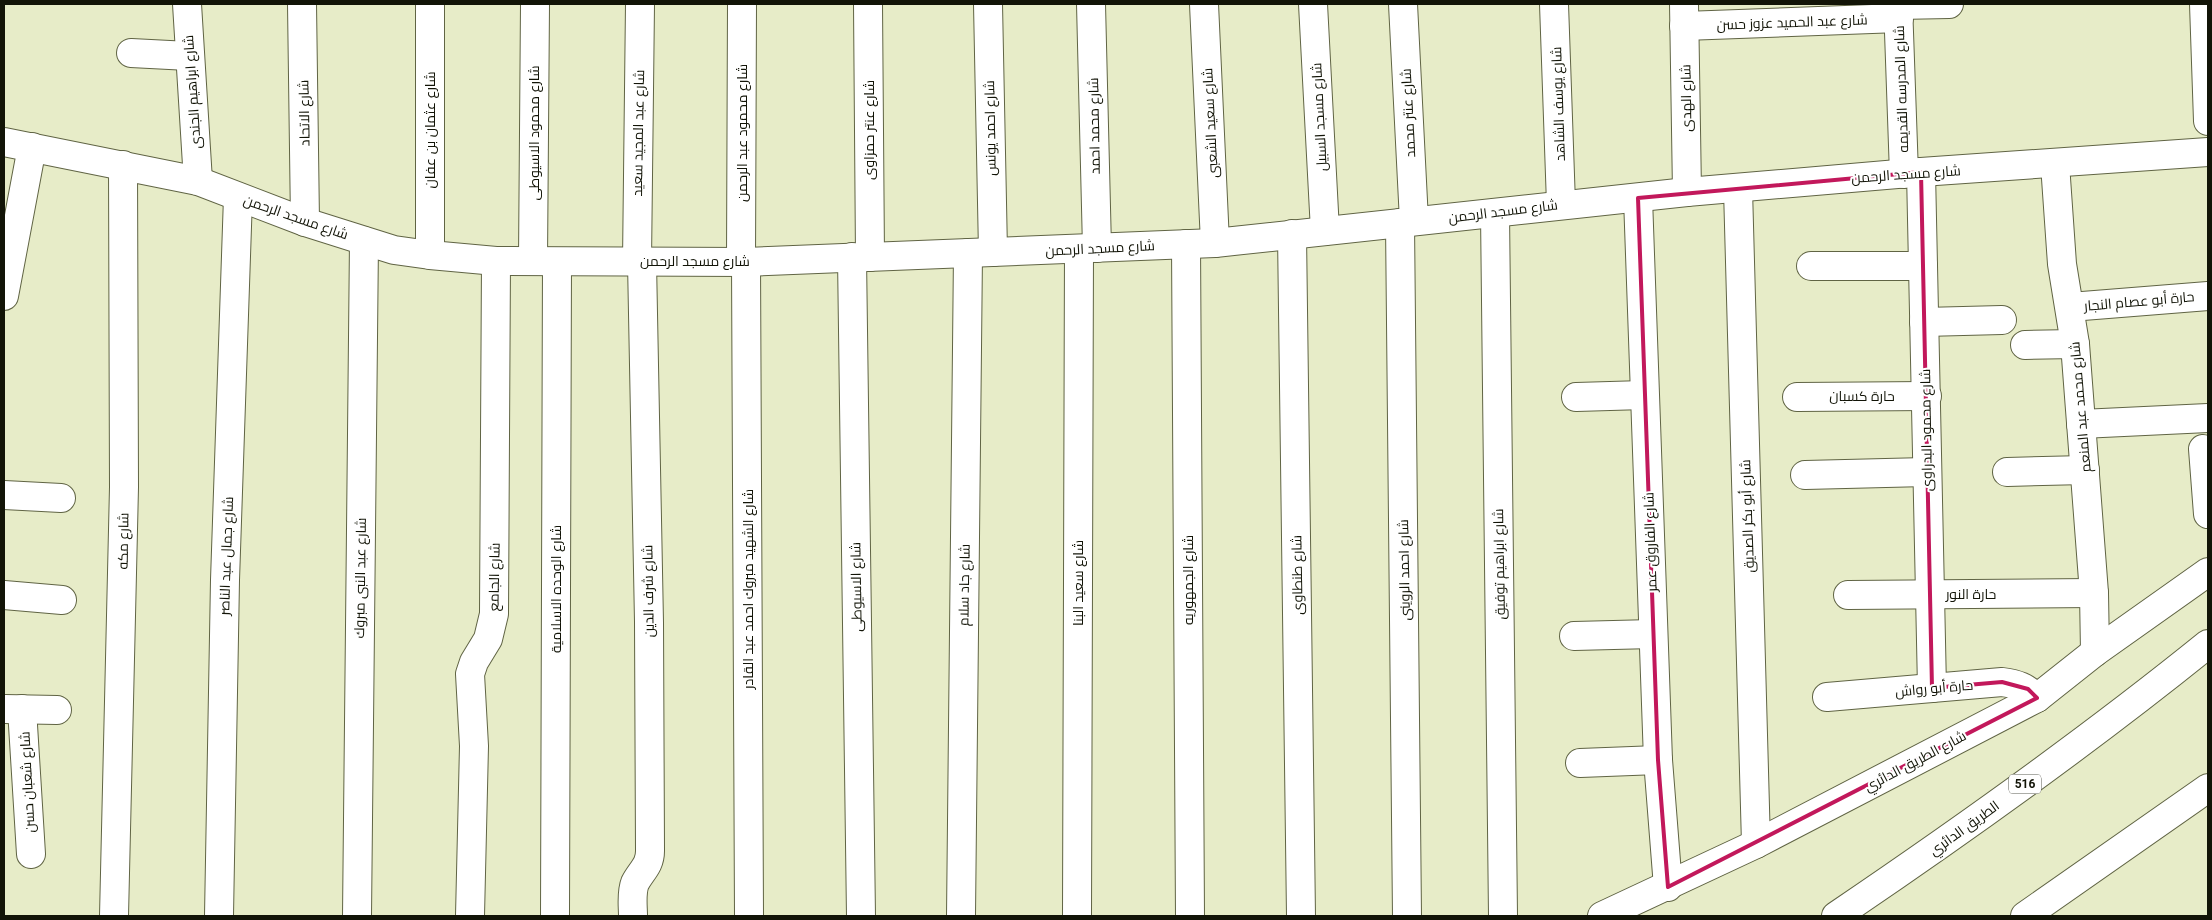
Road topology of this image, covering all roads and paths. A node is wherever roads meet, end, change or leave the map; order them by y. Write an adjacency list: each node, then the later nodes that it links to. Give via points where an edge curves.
1 (187, 4): 19 (main road, شارع ابراهيم الجندى)
2 (302, 4): 34 (main road, شارع الاتحاد)
3 (430, 4): 43 (main road, شارع عثمان بن عفان)
4 (535, 4): 45 (main road, شارع محمود الاسيوطى)
5 (640, 4): 47 (main road, شارع عبد المجيد سعيد)
6 (742, 4): 48 (main road, شارع محمود عبد الرحمن)
7 (868, 4): 44 (main road, شارع عنتر حمزاوى)
8 (988, 4): 42 (main road, شارع احمد يونس)
9 (1092, 4): 41 (main road, شارع محمد احمد)
10 (1204, 4): 39 (main road, شارع سعيد الشعبى)
11 (1313, 4): 36 (main road, شارع مسجد السبيل)
12 (1403, 4): 35 (main road, شارع عنتر محمد)
13 (1554, 4): 32 (main road, شارع يوسف الشاهد)
14 (1949, 4): 16 (main road, شارع عبد الحميد عزوز حسن)
15 (2204, 4): 20 (main road)
16 (1898, 9): 17 (main road, شارع عبد الحميد عزوز حسن); 26 (main road, شارع المدرسه القديمه)
17 (1684, 15): 29 (main road, شارع الهدى)
18 (131, 53): 19 (main road)
19 (189, 56): 27 (main road, شارع ابراهيم الجندى)
20 (2208, 121)
21 (4, 142): 22 (main road, شارع مسجد الرحمن)
22 (32, 148): 25 (main road, شارع مسجد الرحمن); 51 (main road)
23 (2208, 152): 24 (main road, شارع مسجد الرحمن)
24 (2055, 164): 26 (main road, شارع مسجد الرحمن); 53 (main road, شارع محمد عبد المنعم, via 2062,264)
25 (123, 165): 27 (main road, شارع مسجد الرحمن); 93 (main road, شارع مكه, via 124,487)
26 (1913, 173): 28 (main road, شارع مسجد الرحمن); 50 (main road, شارع محمود البدراوى)
27 (198, 181): 30 (main road, شارع مسجد الرحمن)
28 (1738, 189): 29 (main road, شارع مسجد الرحمن); 90 (main road, شارع أبو بكر الصديق)
29 (1687, 192): 31 (main road, شارع مسجد الرحمن)
30 (238, 197): 34 (main road, شارع مسجد الرحمن); 94 (main road, شارع جمال عبد الناصر, via 225,570)
31 (1638, 198): 32 (main road, شارع مسجد الرحمن); 58 (main road, شارع الفاروق عمر)
32 (1561, 204): 33 (main road, شارع مسجد الرحمن)
33 (1495, 213): 35 (main road, شارع مسجد الرحمن); 106 (main road, شارع ابراهيم توفيق)
34 (305, 222): 38 (main road, شارع مسجد الرحمن)
35 (1407, 222): 36 (main road, شارع مسجد الرحمن); 105 (main road, شارع احمد الروينى)
36 (1325, 231): 37 (main road, شارع مسجد الرحمن)
37 (1292, 234): 39 (main road, شارع مسجد الرحمن); 104 (main road, شارع طنطاوى)
38 (364, 241): 43 (main road, شارع مسجد الرحمن); 95 (main road, شارع عبد النبى مبروك)
39 (1215, 243): 40 (main road, شارع مسجد الرحمن)
40 (1186, 244): 41 (main road, شارع مسجد الرحمن); 103 (main road, شارع الجمهوريه)
41 (1088, 249): 42 (main road, شارع مسجد الرحمن); 102 (main road, شارع سعيد البنا)
42 (980, 253): 44 (main road, شارع مسجد الرحمن); 101 (main road, شارع جاد سلام)
43 (430, 256): 46 (main road, شارع مسجد الرحمن)
44 (861, 257): 48 (main road, شارع مسجد الرحمن); 100 (main road, شارع الاسيوطى)
45 (545, 261): 46 (main road, شارع مسجد الرحمن); 47 (main road, شارع مسجد الرحمن); 97 (main road, شارع الوحده الاسلامية)
46 (496, 262): 96 (main road, شارع الجامع, via 494,614 488,640 470,674 474,746)
47 (640, 262): 48 (main road, شارع مسجد الرحمن); 98 (main road, شارع شرف الدين, via 650,851 647,868 633,890)
48 (744, 262): 99 (main road, شارع الشهيد مبروك احمد عبد القادر)
49 (1811, 266): 50 (main road)
50 (1923, 266): 55 (main road, شارع محمود البدراوى)
51 (4, 296)
52 (2208, 296): 53 (main road, حارة أبو عصام النجار)
53 (2070, 307): 56 (main road, شارع محمد عبد المنعم)
54 (2002, 320): 55 (main road)
55 (1924, 322): 59 (main road, شارع محمود البدراوى)
56 (2075, 344): 57 (main road); 63 (main road, شارع محمد عبد المنعم)
57 (2025, 345)
58 (1644, 395): 60 (main road); 78 (main road, شارع الفاروق عمر)
59 (1926, 396): 61 (main road, حارة كسبان); 66 (main road, شارع محمود البدراوى)
60 (1576, 397)
61 (1797, 397)
62 (2208, 418): 63 (main road)
63 (2081, 424): 65 (main road, شارع محمد عبد المنعم)
64 (2204, 450): 71 (main road)
65 (2085, 470): 67 (main road); 73 (main road, شارع محمد عبد المنعم)
66 (1926, 472): 68 (main road); 74 (main road, شارع محمود البدراوى)
67 (2007, 472)
68 (1805, 475)
69 (4, 495): 70 (main road)
70 (61, 498)
71 (2208, 514)
72 (2208, 572): 81 (main road, شارع الطريق الدائري)
73 (2094, 593): 74 (main road, حارة النور); 81 (main road, شارع محمد عبد المنعم)
74 (1930, 594): 76 (main road, حارة النور); 82 (main road, شارع محمود البدراوى)
75 (4, 595): 77 (main road)
76 (1848, 595)
77 (62, 600)
78 (1653, 634): 79 (main road); 87 (main road, شارع الفاروق عمر)
79 (1574, 636)
80 (2208, 644): 108 (main road, الطريق الدائري / 516, via 2047,769)
81 (2095, 652): 84 (main road, شارع الطريق الدائري)
82 (1932, 688): 83 (main road, حارة أبو رواش); 84 (main road, حارة أبو رواش, via 2002,682 2028,689)
83 (1827, 698)
84 (2037, 698): 90 (main road, شارع الطريق الدائري)
85 (13, 709): 86 (main road, شارع شعبان حسن); 91 (main road, شارع شعبان حسن)
86 (57, 710)
87 (1658, 760): 88 (main road); 92 (main road, شارع الفاروق عمر)
88 (1580, 763)
89 (2208, 788): 109 (main road)
90 (1756, 844): 92 (main road, شارع الطريق الدائري)
91 (31, 854)
92 (1668, 887): 107 (main road, شارع الطريق الدائري)
93 (114, 916)
94 (219, 916)
95 (357, 916)
96 (470, 916)
97 (555, 916)
98 (633, 916)
99 (749, 916)
100 (861, 916)
101 (962, 916)
102 (1077, 916)
103 (1190, 916)
104 (1301, 916)
105 (1407, 916)
106 (1503, 916)
107 (1602, 916)
108 (1836, 916)
109 (2025, 916)

